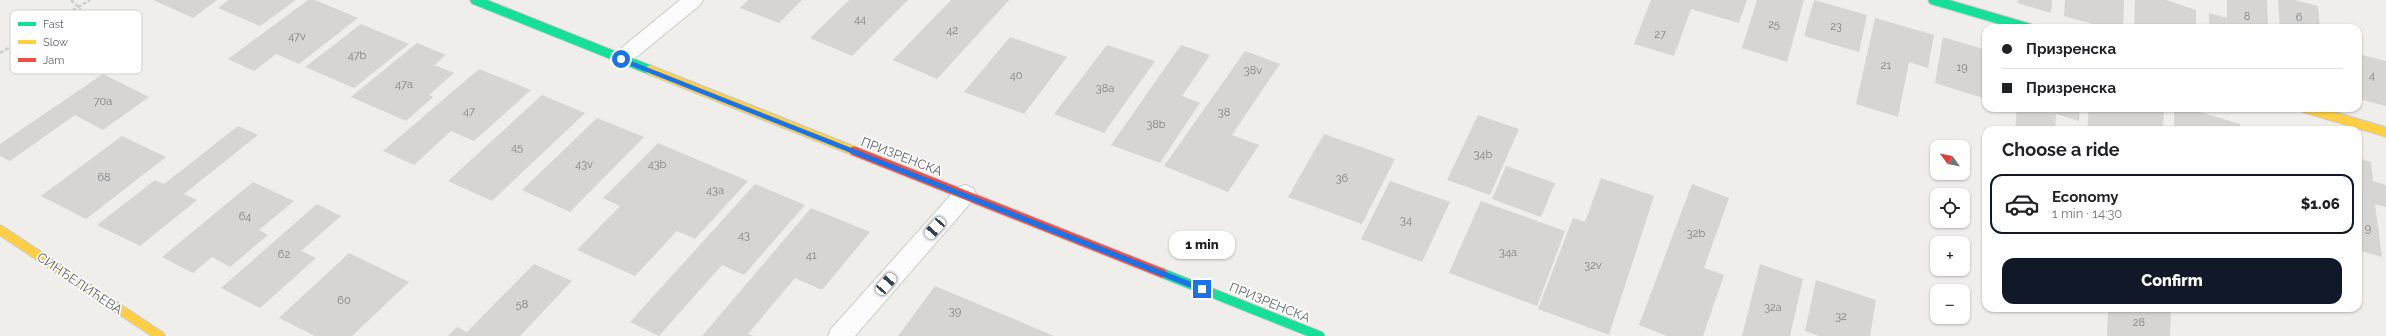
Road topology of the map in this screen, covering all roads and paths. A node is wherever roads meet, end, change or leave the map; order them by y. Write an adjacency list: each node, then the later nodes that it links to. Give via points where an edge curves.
1 (71, 0): 6 (path)
2 (90, 0): 6 (path)
3 (475, 0): 12 (street, ПРИЗРЕНСКА)
4 (693, 0): 12 (street)
5 (1933, 0): 9 (street)
6 (78, 7): 7 (path); 8 (path)
7 (73, 10)
8 (80, 10)
9 (2015, 24)
10 (10, 48): 11 (path)
11 (0, 54)
12 (621, 59): 15 (street, ПРИЗРЕНСКА)
13 (2318, 112): 14 (street)
14 (2386, 132)
15 (965, 194): 18 (street); 19 (street, ПРИЗРЕНСКА)
16 (0, 230): 17 (street, СИНЂЕЛИЋЕВА)
17 (160, 336)
18 (840, 336)
19 (1320, 336)

